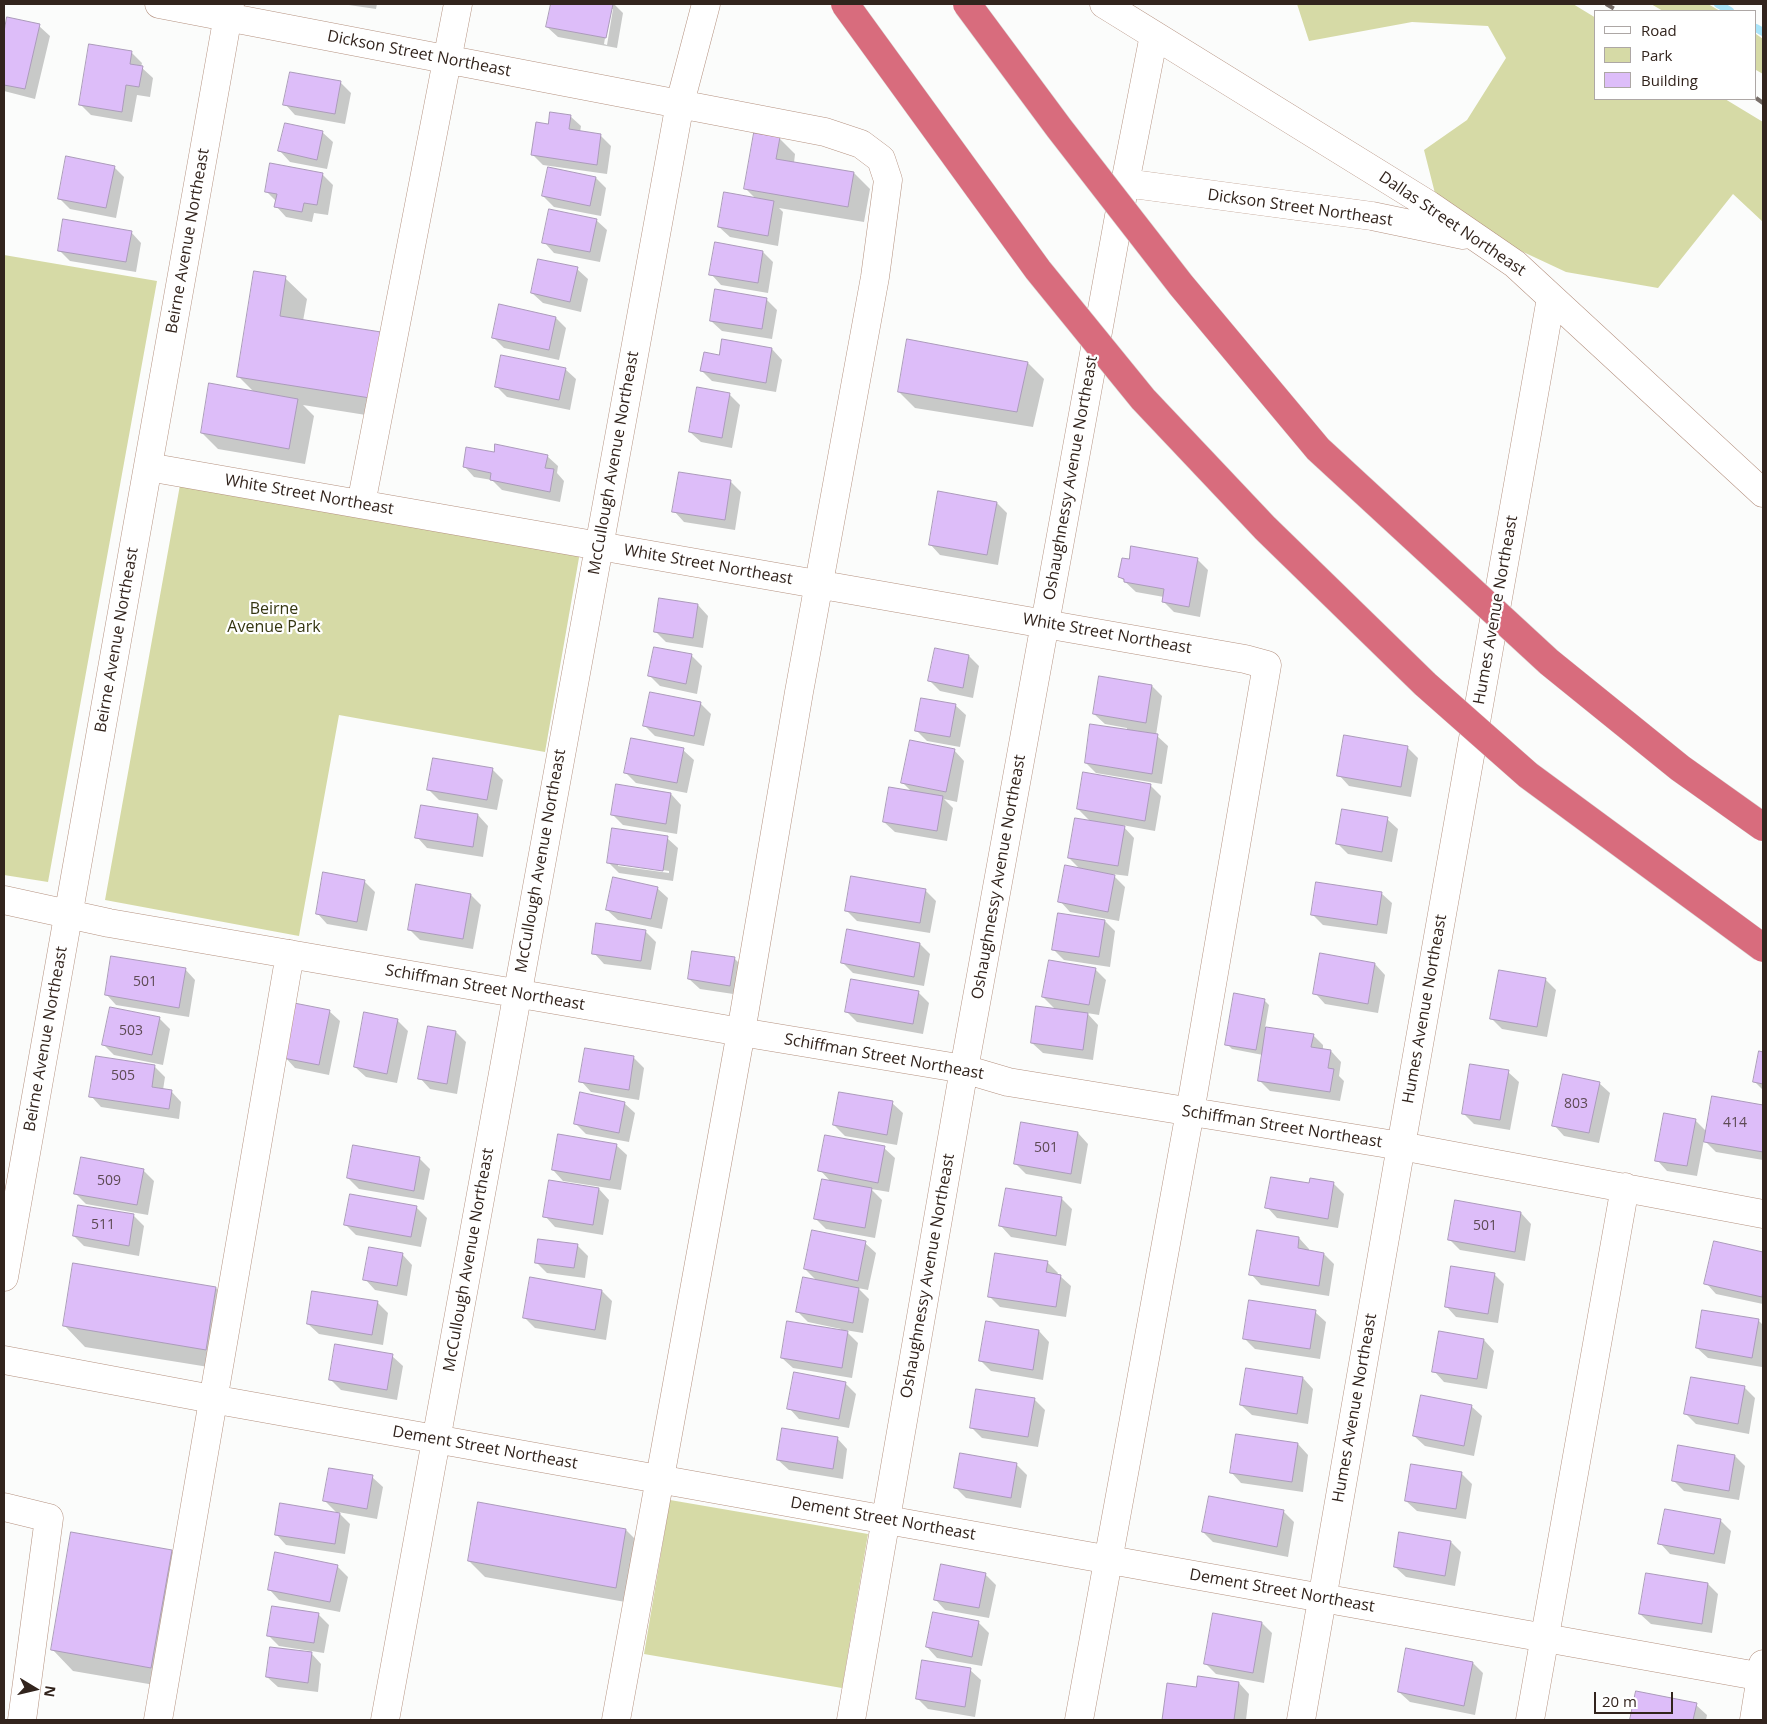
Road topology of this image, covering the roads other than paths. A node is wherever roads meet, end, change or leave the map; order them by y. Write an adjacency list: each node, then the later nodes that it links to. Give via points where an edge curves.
1 (159, 4): 7 (street, Dickson Street Northeast)
2 (458, 4): 9 (street)
3 (706, 4): 10 (street, McCullough Avenue Northeast)
4 (845, 4): 23 (highway, bridge, via 1038,270 1143,399 1265,528 1425,684 1528,775)
5 (967, 4): 20 (highway, bridge, via 1181,285 1318,449 1549,662 1680,768)
6 (1104, 4): 8 (street, Dallas Street Northeast)
7 (228, 11): 9 (street, Dickson Street Northeast); 14 (street, Beirne Avenue Northeast)
8 (1154, 35): 11 (street, Oshaughnessy Avenue Northeast); 12 (street, Dallas Street Northeast, via 1421,200)
9 (447, 59): 10 (street, Dickson Street Northeast); 16 (street)
10 (680, 103): 17 (street, McCullough Avenue Northeast); 18 (street, Dickson Street Northeast, via 825,132 861,144 881,159 888,180 875,276)
11 (1124, 183): 12 (street, Dickson Street Northeast, via 1372,216); 19 (street, Oshaughnessy Avenue Northeast)
12 (1475, 237): 13 (street, Dallas Street Northeast, via 1515,264)
13 (1552, 298): 15 (street, Dallas Street Northeast); 29 (street, Humes Avenue Northeast)
14 (148, 467): 16 (street, White Street Northeast); 22 (street, Beirne Avenue Northeast)
15 (1763, 493)
16 (361, 504): 17 (street, White Street Northeast)
17 (599, 546): 18 (street, White Street Northeast); 25 (street, McCullough Avenue Northeast)
18 (819, 584): 19 (street, White Street Northeast); 26 (street, Dickson Street Northeast)
19 (1045, 623): 27 (street, Oshaughnessy Avenue Northeast); 28 (street, White Street Northeast, via 1267,665)
20 (1763, 827)
21 (4, 900): 22 (street, Schiffman Street Northeast)
22 (68, 914): 24 (street, Schiffman Street Northeast); 32 (street, Beirne Avenue Northeast)
23 (1763, 948)
24 (290, 954): 25 (street, Schiffman Street Northeast); 34 (street)
25 (517, 993): 26 (street, Schiffman Street Northeast); 35 (street, McCullough Avenue Northeast)
26 (741, 1032): 27 (street, Schiffman Street Northeast); 36 (street, Dickson Street Northeast)
27 (964, 1069): 28 (street, Schiffman Street Northeast, via 1008,1082); 38 (street, Oshaughnessy Avenue Northeast)
28 (1190, 1112): 29 (street, Schiffman Street Northeast); 39 (street)
29 (1401, 1146): 30 (street, Schiffman Street Northeast); 40 (street, Humes Avenue Northeast)
30 (1625, 1188): 31 (street, Schiffman Street Northeast); 41 (street)
31 (1763, 1214)
32 (4, 1277)
33 (4, 1360): 34 (street, Dement Street Northeast)
34 (212, 1399): 35 (street, Dement Street Northeast); 44 (street)
35 (436, 1439): 36 (street, Dement Street Northeast); 45 (street, McCullough Avenue Northeast)
36 (658, 1479): 38 (street, Dement Street Northeast); 46 (street, Dickson Street Northeast)
37 (4, 1507): 43 (street, via 49,1518)
38 (886, 1520): 39 (street, Dement Street Northeast); 47 (street, Oshaughnessy Avenue Northeast)
39 (1109, 1560): 40 (street, Dement Street Northeast); 48 (street)
40 (1322, 1598): 41 (street, Dement Street Northeast); 49 (street, Humes Avenue Northeast)
41 (1545, 1638): 42 (street, Dement Street Northeast); 50 (street)
42 (1763, 1672): 51 (street)
43 (22, 1720)
44 (158, 1720)
45 (385, 1720)
46 (616, 1720)
47 (852, 1720)
48 (1080, 1720)
49 (1301, 1720)
50 (1530, 1720)
51 (1754, 1720)

